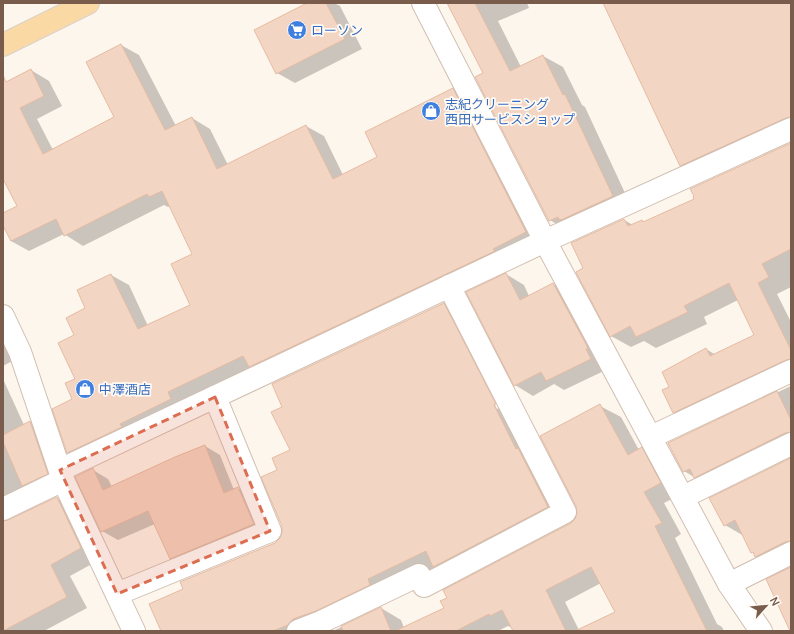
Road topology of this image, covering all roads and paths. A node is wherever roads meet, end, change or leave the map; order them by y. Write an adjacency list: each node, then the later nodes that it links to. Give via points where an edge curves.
1 (88, 3): 3 (main road)
2 (423, 3): 5 (street)
3 (3, 45)
4 (791, 130): 5 (street)
5 (545, 241): 6 (street); 10 (street)
6 (449, 286): 9 (street); 18 (street, via 565,512 424,586 419,575)
7 (3, 316): 12 (street, via 20,352)
8 (791, 371): 10 (street)
9 (215, 397): 12 (street); 17 (street, via 270,531)
10 (650, 437): 13 (street)
11 (791, 444): 13 (street)
12 (62, 475): 14 (street); 17 (street)
13 (683, 497): 16 (street)
14 (3, 509)
15 (791, 554): 16 (street)
16 (729, 584): 19 (street)
17 (117, 594): 20 (street)
18 (323, 627): 21 (street)
19 (757, 630)
20 (134, 631)
21 (298, 631)

